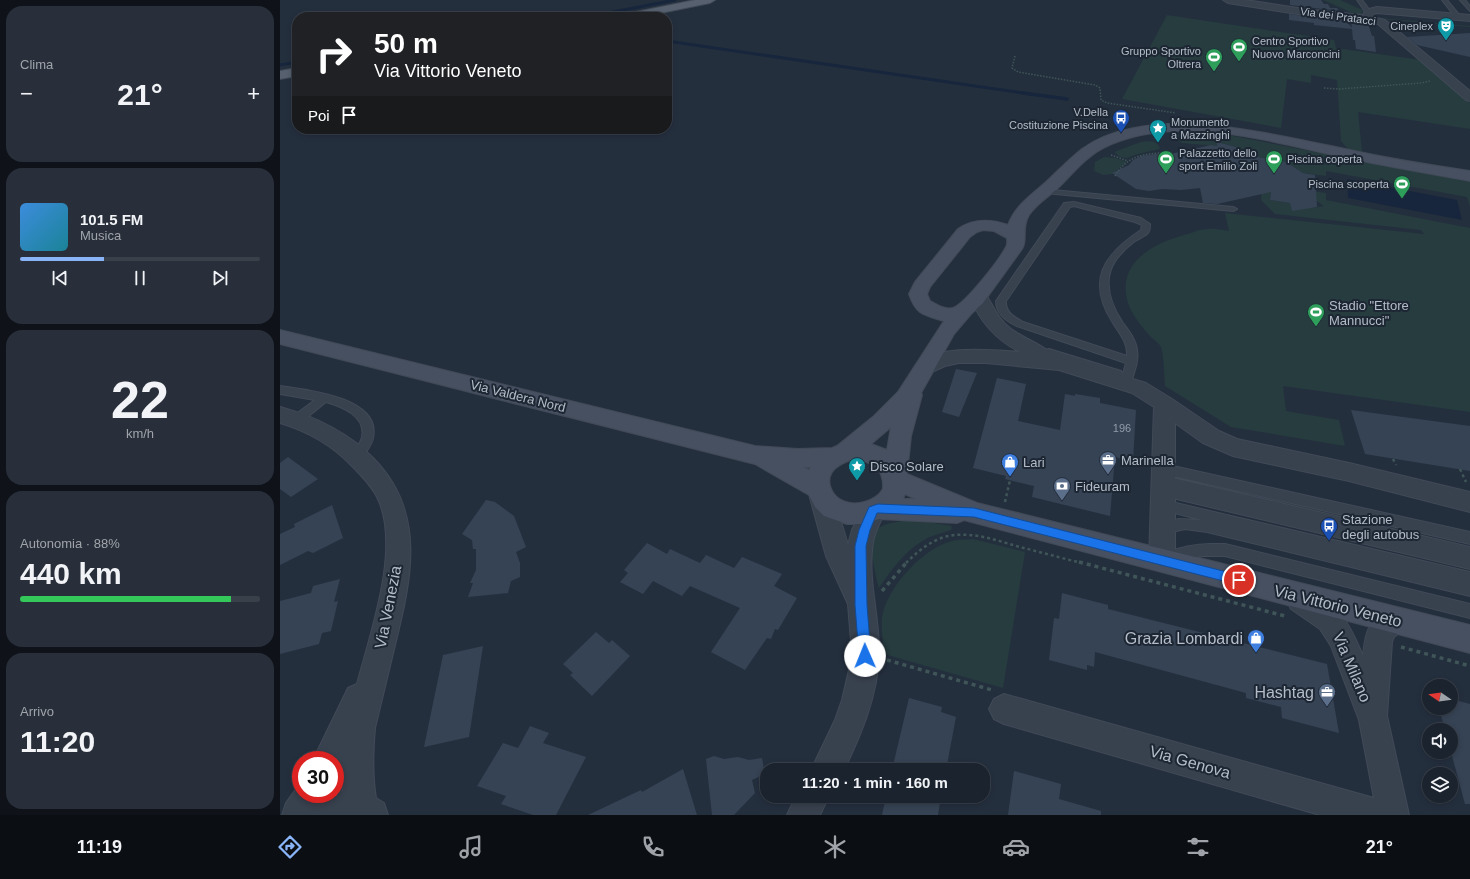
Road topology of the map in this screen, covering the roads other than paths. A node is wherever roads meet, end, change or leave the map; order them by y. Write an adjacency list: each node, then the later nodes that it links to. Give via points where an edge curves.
1 (710, 0): 7 (main road)
2 (1228, 0): 8 (street, Via dei Pratacci, via 1309,12)
3 (1359, 0): 8 (lane)
4 (1444, 0): 9 (lane)
5 (1462, 0): 6 (lane)
6 (1470, 9)
7 (651, 12)
8 (1368, 15): 9 (street, via 1386,11); 13 (street, Via dei Pratacci, via 1387,25)
9 (1458, 17): 10 (street)
10 (1470, 18)
11 (292, 73): 12 (main road)
12 (280, 75)
13 (1470, 97)
14 (1470, 176): 15 (street, via 1236,131 1191,126 1149,130 1105,142 1085,153)
15 (1045, 191): 16 (street); 18 (lane)
16 (1027, 207): 19 (street, via 1003,221); 20 (street, via 1016,225)
17 (1233, 209): 18 (lane)
18 (1139, 210): 26 (lane, via 1146,224 1145,231 1114,254 1103,280 1105,298 1120,329 1132,345); 26 (lane, via 1067,205 1000,305 1007,316 1020,324)
19 (983, 225): 20 (street, via 1001,228); 22 (street, via 964,233 921,286 918,294)
20 (1015, 236): 21 (street, via 1016,245)
21 (979, 297): 23 (street); 25 (street, via 986,314 1000,330 1021,346)
22 (922, 305): 23 (street, via 944,314); 28 (street, via 928,322)
23 (963, 312): 28 (street, via 946,330)
24 (280, 337): 35 (street, Via Valdera Nord)
25 (1041, 355): 27 (street); 29 (lane, via 1049,352 1058,354 1117,374)
26 (1131, 361): 29 (lane)
27 (1059, 363): 28 (street, via 959,356 939,361); 29 (street)
28 (921, 373): 34 (street, via 903,401 886,418); 37 (street, via 904,419)
29 (1126, 383): 32 (street)
30 (280, 390): 31 (lane)
31 (324, 398): 33 (lane); 36 (lane, via 348,405 367,420 368,437)
32 (1165, 404): 38 (street); 39 (street, via 1211,437 1233,447 1348,472)
33 (288, 418): 36 (street, Via Venezia, via 329,435)
34 (839, 454): 35 (street, Via Valdera Nord, via 798,458); 37 (street, Via Valdera Nord, via 861,450 875,453 891,466); 40 (street, via 824,464 819,474)
35 (755, 455): 40 (street, Via Valdera Nord, via 804,479)
36 (357, 456): 54 (street, Via Venezia, via 375,474 388,496 398,537 396,584)
37 (896, 479): 41 (street, via 892,494); 42 (street, Via Vittorio Veneto)
38 (1164, 488): 43 (lane); 44 (lane); 45 (street); 46 (lane); 47 (lane); 48 (lane, via 1177,524 1207,526)
39 (1468, 492)
40 (820, 493): 41 (street, Via Valdera Nord, via 831,506 844,512 858,514); 51 (street)
41 (876, 509): 42 (street, Via Vittorio Veneto); 51 (street, via 860,546)
42 (974, 513): 45 (street, Via Vittorio Veneto)
43 (1470, 538)
44 (1470, 553)
45 (1162, 560): 49 (street, Via Vittorio Veneto); 50 (lane, via 1196,550 1225,550)
46 (1470, 563)
47 (1470, 578)
48 (1470, 590)
49 (1286, 604): 52 (street, Via Vittorio Veneto); 56 (street, Via Milano, via 1317,610 1338,630)
50 (1470, 611)
51 (863, 629): 58 (street, via 863,674 856,704)
52 (1393, 633): 53 (street, Via Vittorio Veneto); 56 (street, Via Milano, via 1383,628 1378,642)
53 (1470, 639)
54 (381, 645): 57 (street); 61 (street, Via Venezia, via 358,742 356,772)
55 (1004, 709): 65 (street, Via Genova)
56 (1374, 720): 66 (street, Via Milano)
57 (333, 751)
58 (831, 763)
59 (305, 803): 62 (street)
60 (809, 803): 64 (street)
61 (366, 811): 63 (street, Via Venezia, via 347,806)
62 (298, 815)
63 (320, 815)
64 (803, 815)
65 (1376, 815)
66 (1393, 815)

